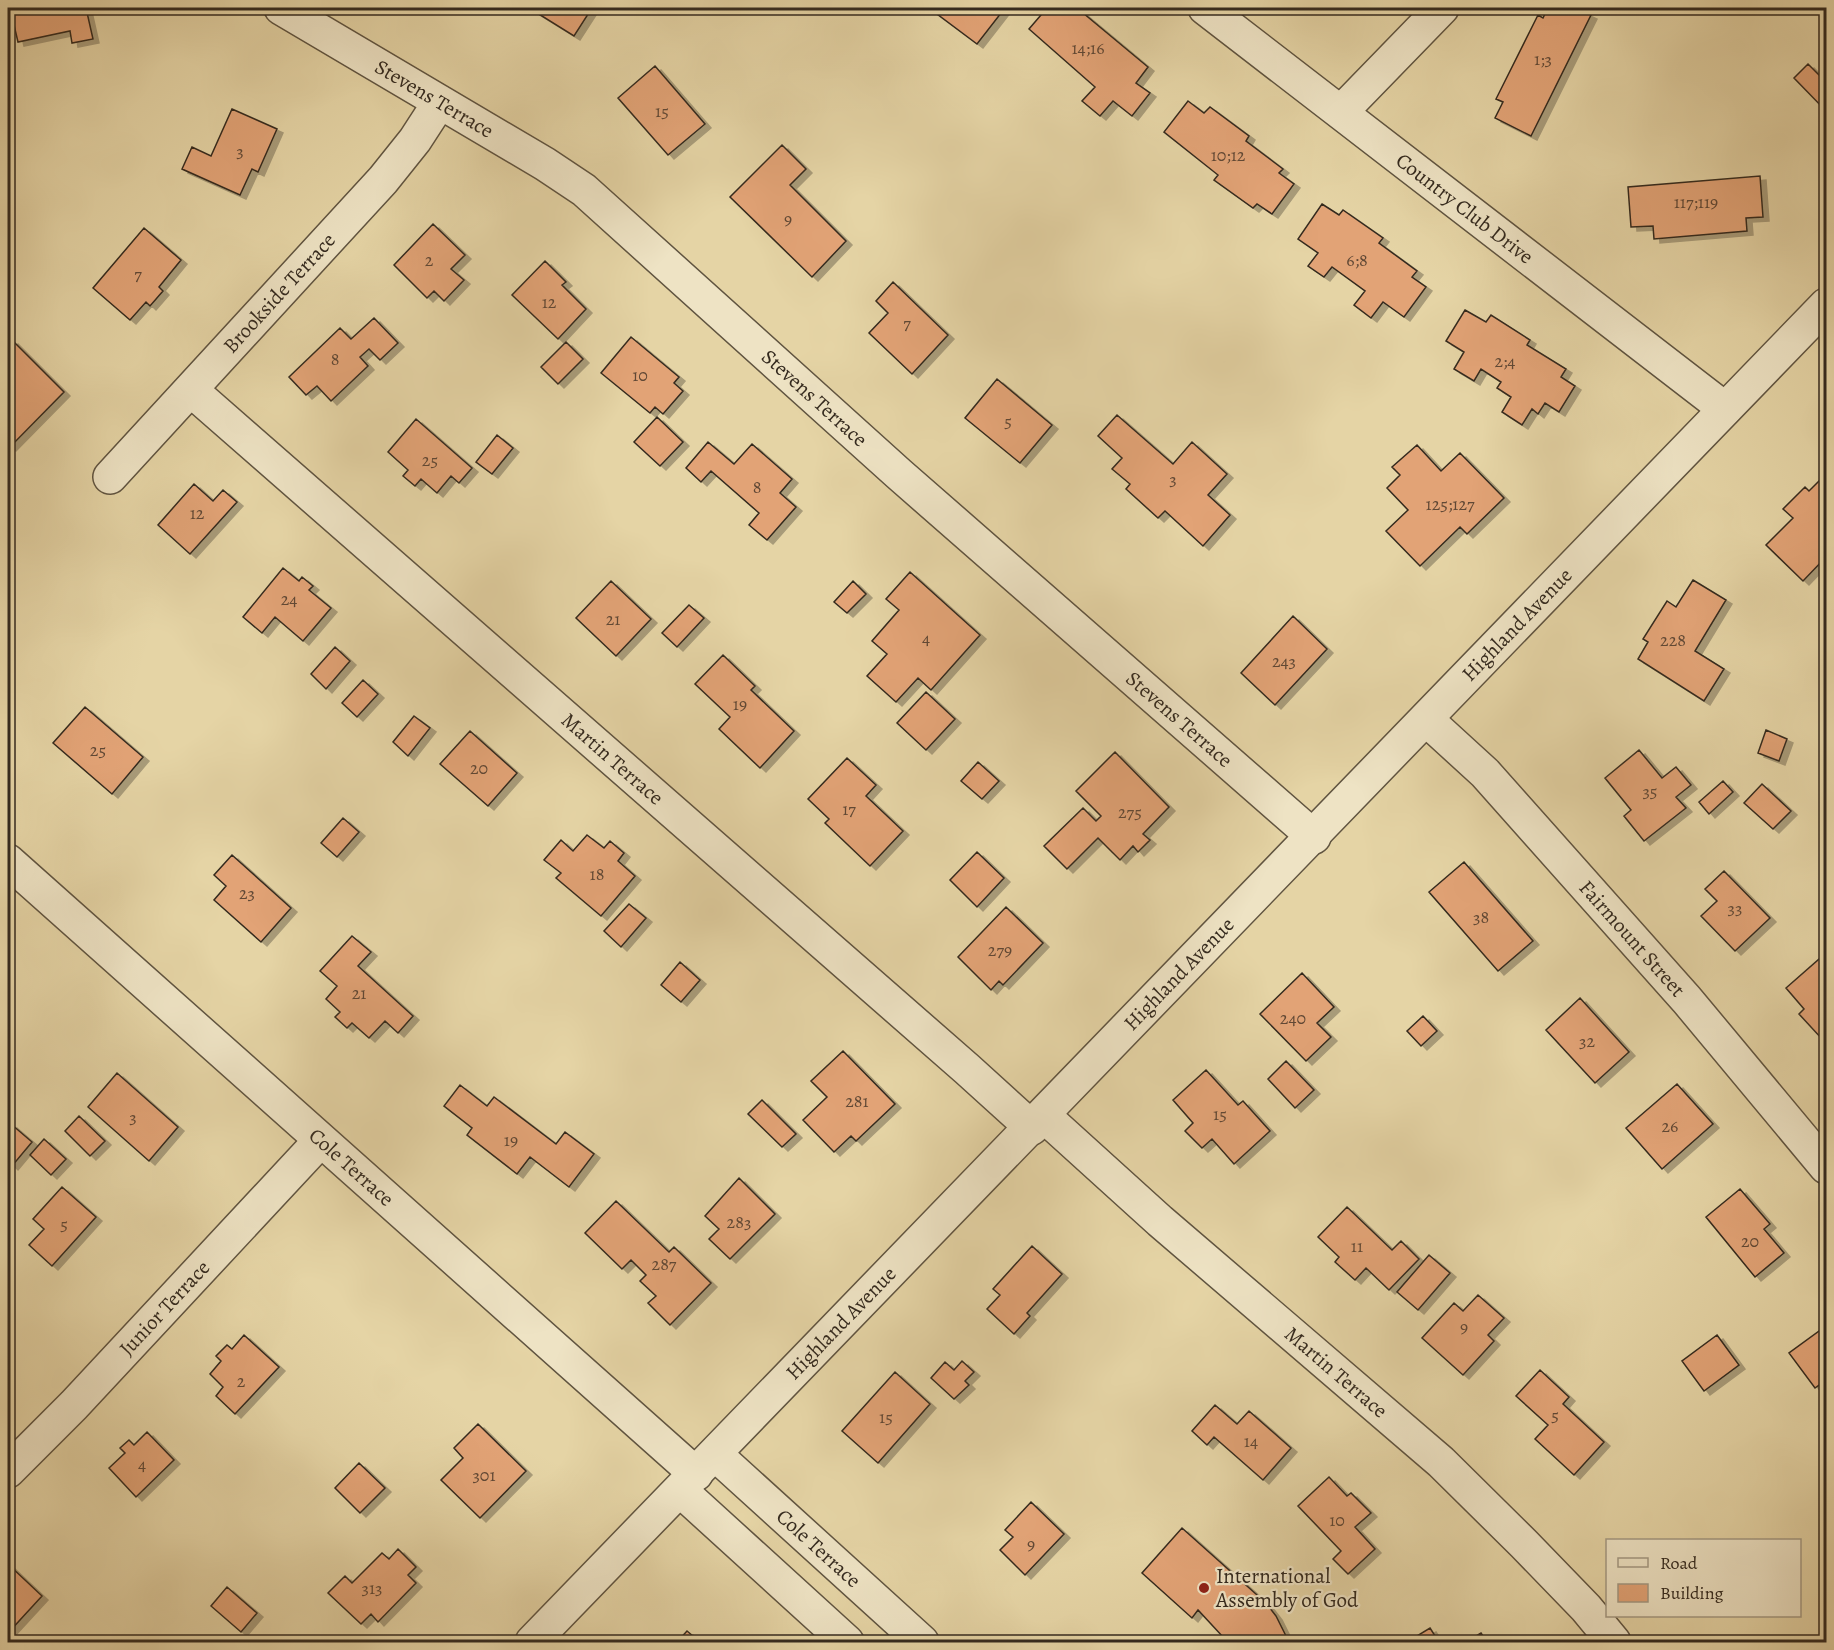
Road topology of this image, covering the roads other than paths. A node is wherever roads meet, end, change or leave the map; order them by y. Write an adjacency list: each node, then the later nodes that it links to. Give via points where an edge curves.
1 (280, 8): 4 (street, Stevens Terrace)
2 (1205, 8): 5 (street, Country Club Drive)
3 (1442, 8): 5 (street)
4 (439, 103): 7 (street, Brookside Terrace, via 383,180); 11 (street, Stevens Terrace, via 567,178 602,205 899,474)
5 (1341, 112): 8 (street, Country Club Drive)
6 (1827, 305): 8 (street, Highland Avenue)
7 (191, 390): 9 (street, Brookside Terrace); 13 (street, Martin Terrace, via 949,1053)
8 (1725, 409): 10 (street, Highland Avenue)
9 (110, 477)
10 (1426, 720): 11 (street, Highland Avenue); 15 (street, Fairmount Street, via 1492,782 1687,1000)
11 (1314, 837): 13 (street, Highland Avenue)
12 (8, 861): 14 (street, Cole Terrace)
13 (1038, 1122): 17 (street, Highland Avenue); 21 (street, Martin Terrace, via 1160,1221 1441,1462 1586,1608)
14 (320, 1141): 16 (street, Junior Terrace); 17 (street, Cole Terrace)
15 (1827, 1167)
16 (8, 1471)
17 (697, 1472): 18 (street, Highland Avenue); 19 (street, Cole Terrace); 20 (street, Cole Terrace)
18 (532, 1642)
19 (847, 1642)
20 (922, 1642)
21 (1614, 1642)

